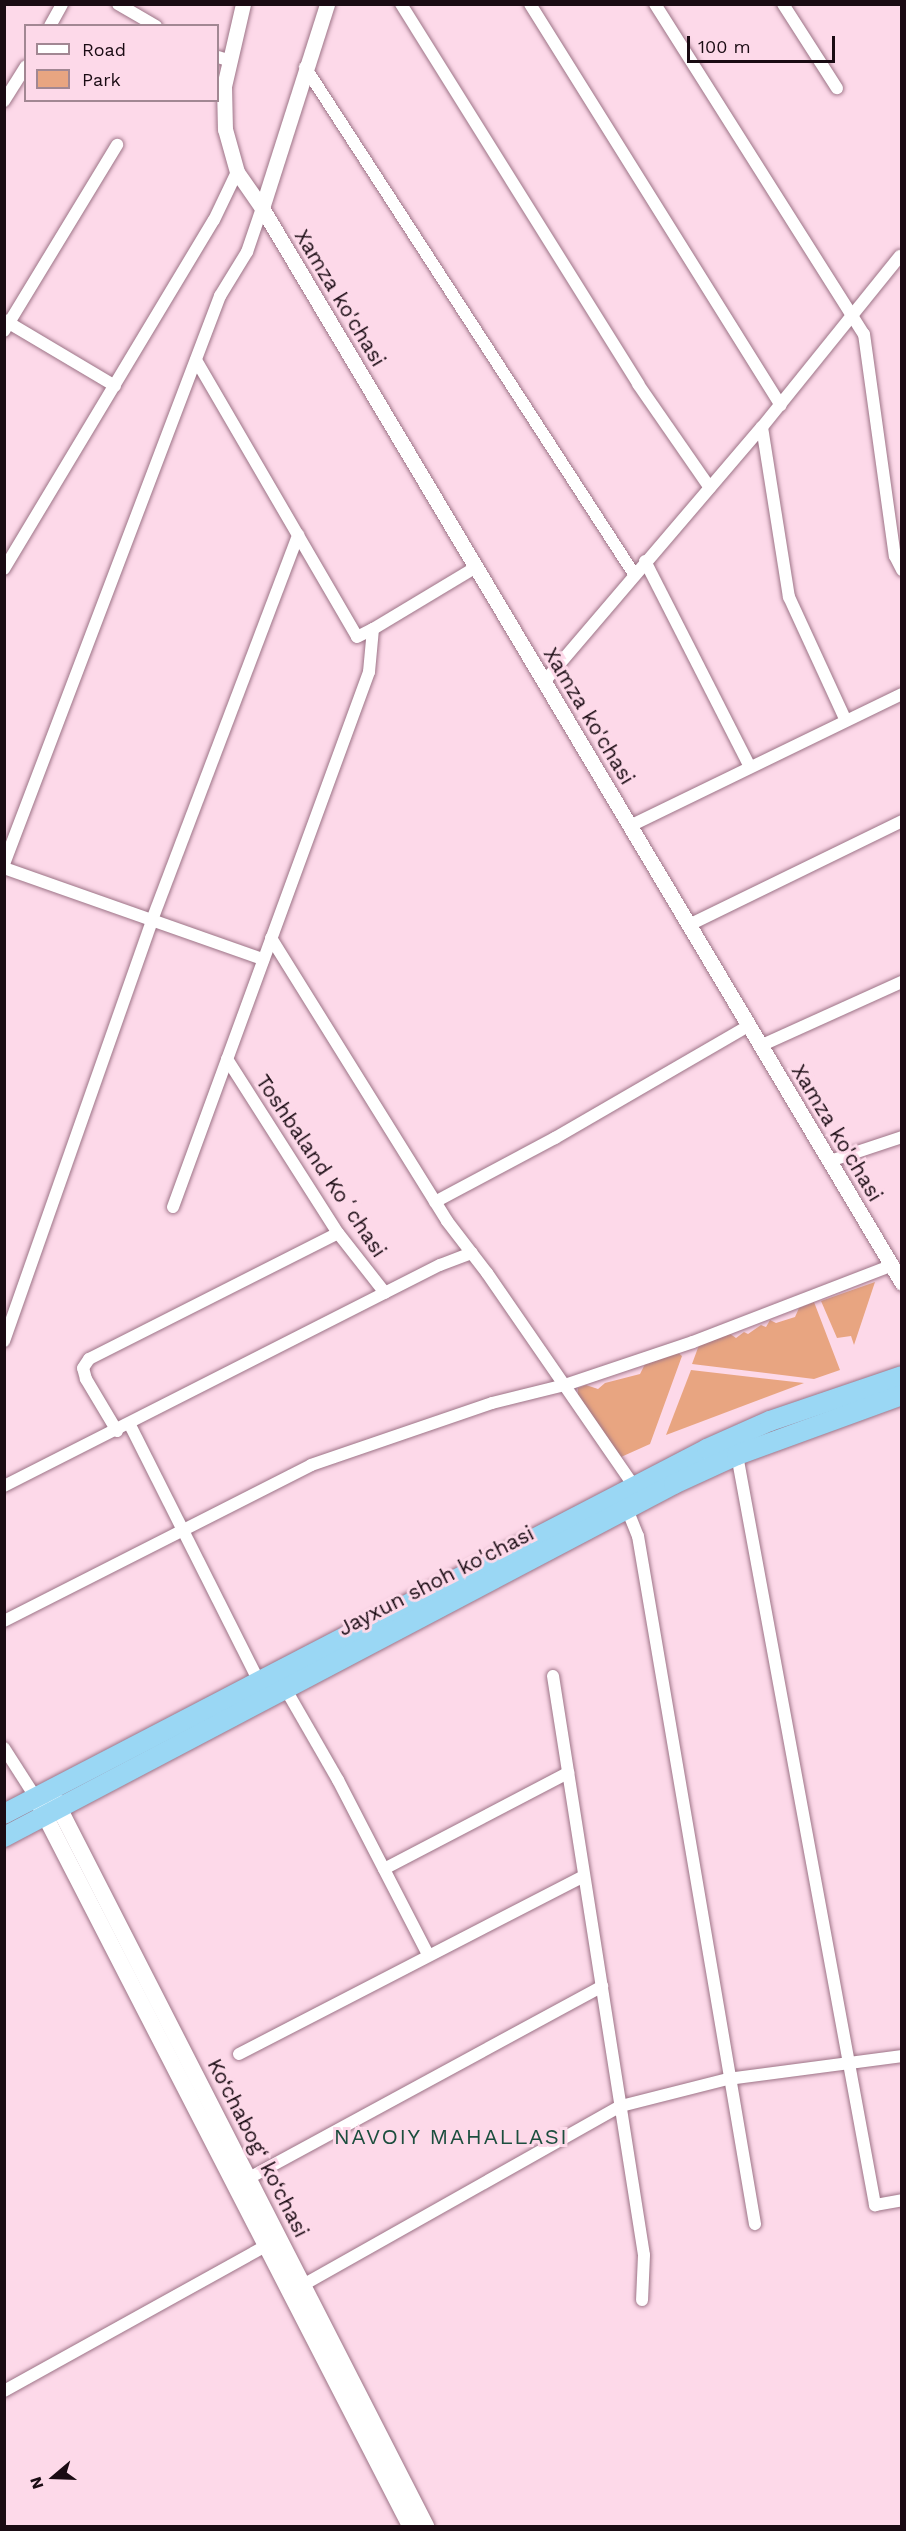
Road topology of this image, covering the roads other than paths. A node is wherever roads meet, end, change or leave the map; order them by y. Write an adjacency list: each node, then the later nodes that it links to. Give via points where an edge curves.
1 (62, 4): 9 (street)
2 (118, 4): 10 (street)
3 (243, 4): 11 (street, Xamza ko'chasi)
4 (327, 4): 12 (street)
5 (401, 4): 26 (street, via 638,384)
6 (530, 4): 24 (street)
7 (655, 4): 20 (street)
8 (783, 4): 14 (street)
9 (51, 24)
10 (153, 24)
11 (223, 58): 17 (street, Xamza ko'chasi, via 225,129)
12 (305, 67): 18 (street); 32 (street)
13 (24, 69): 15 (street)
14 (837, 88)
15 (4, 101)
16 (117, 145): 21 (street)
17 (237, 172): 18 (street, Xamza ko'chasi); 23 (street, via 214,220)
18 (262, 208): 22 (street, via 247,252 220,296); 29 (street, Xamza ko'chasi)
19 (900, 256): 20 (street)
20 (853, 318): 24 (street); 31 (street, via 864,334 896,556)
21 (6, 324): 23 (street)
22 (196, 360): 27 (street); 40 (street)
23 (115, 386): 30 (street)
24 (781, 405): 25 (street)
25 (762, 428): 26 (street); 36 (street, via 789,597)
26 (710, 488): 28 (street)
27 (298, 535): 33 (street, via 357,637); 41 (street)
28 (645, 561): 32 (street); 37 (street)
29 (476, 567): 33 (street); 34 (street, Xamza ko'chasi)
30 (4, 569)
31 (902, 570)
32 (634, 574): 34 (street)
33 (373, 629): 43 (street, via 369,672)
34 (544, 682): 39 (street, Xamza ko'chasi)
35 (902, 694): 36 (street)
36 (846, 721): 37 (street)
37 (750, 767): 39 (street)
38 (902, 821): 42 (street)
39 (630, 826): 42 (street, Xamza ko'chasi)
40 (4, 866): 41 (street)
41 (152, 920): 44 (street); 57 (street)
42 (689, 926): 46 (street, Xamza ko'chasi)
43 (271, 938): 44 (street); 51 (street)
44 (263, 959): 48 (street)
45 (902, 982): 47 (street)
46 (748, 1026): 47 (street, Xamza ko'chasi); 51 (street, via 555,1138)
47 (760, 1046): 50 (street, Xamza ko'chasi)
48 (227, 1059): 52 (street); 53 (street, Toshbaland Koʻchasi)
49 (902, 1137): 50 (street)
50 (830, 1161): 55 (street, Xamza ko'chasi)
51 (435, 1202): 54 (street)
52 (173, 1207)
53 (338, 1233): 56 (street, Toshbaland Koʻchasi); 62 (street, via 88,1359 83,1368 86,1379)
54 (472, 1253): 56 (street); 59 (street)
55 (899, 1275): 59 (street)
56 (385, 1293): 61 (street)
57 (4, 1341)
58 (902, 1376): 64 (highway, Jayxun shoh ko'chasi, via 770,1421)
59 (565, 1385): 64 (street); 67 (street, via 492,1403 311,1465)
60 (902, 1395): 63 (highway, Jayxun shoh ko'chasi)
61 (130, 1425): 62 (street); 67 (street)
62 (117, 1431): 65 (street)
63 (737, 1455): 66 (highway, Jayxun shoh ko'chasi); 85 (street)
64 (633, 1485): 70 (highway, Jayxun shoh ko'chasi)
65 (4, 1486)
66 (627, 1509): 71 (highway, Jayxun shoh ko'chasi); 86 (street, via 638,1536)
67 (183, 1530): 68 (street); 70 (street)
68 (4, 1621)
69 (553, 1676): 73 (street)
70 (258, 1680): 74 (highway, Jayxun shoh ko'chasi)
71 (285, 1688): 75 (highway, Jayxun shoh ko'chasi); 78 (street)
72 (4, 1748): 74 (street)
73 (568, 1773): 78 (street); 79 (street)
74 (43, 1794): 75 (main road, Ko‘chabog‘ ko‘chasi); 76 (highway, Jayxun shoh ko'chasi)
75 (53, 1812): 77 (highway, Jayxun shoh ko'chasi); 84 (main road, Ko‘chabog‘ ko‘chasi)
76 (4, 1814)
77 (4, 1837)
78 (384, 1869): 80 (street)
79 (584, 1875): 80 (street); 81 (street)
80 (429, 1954): 82 (street)
81 (602, 1986): 87 (street); 88 (street)
82 (239, 2054)
83 (902, 2056): 85 (street)
84 (177, 2059): 88 (main road, Ko‘chabog‘ ko‘chasi); 91 (main road, Ko‘chabog‘ ko‘chasi)
85 (852, 2065): 86 (street); 89 (street, via 875,2205)
86 (728, 2079): 87 (street); 90 (street)
87 (621, 2106): 92 (street); 93 (street, via 644,2255)
88 (249, 2178): 91 (main road, Ko‘chabog‘ ko‘chasi)
89 (902, 2200)
90 (755, 2224)
91 (273, 2247): 92 (main road, Ko‘chabog‘ ko‘chasi); 94 (street); 95 (main road, Ko‘chabog‘ ko‘chasi)
92 (303, 2285): 96 (main road, Ko‘chabog‘ ko‘chasi)
93 (642, 2300)
94 (4, 2391)
95 (410, 2526)
96 (426, 2526)

